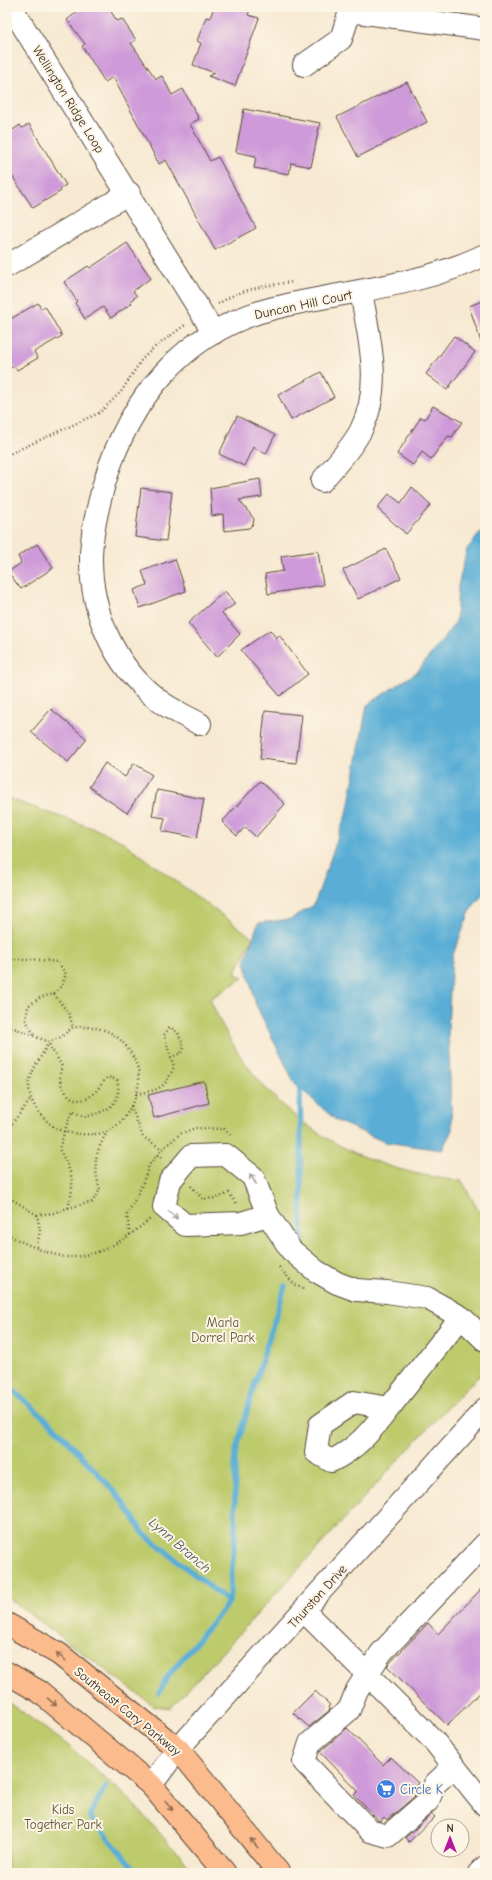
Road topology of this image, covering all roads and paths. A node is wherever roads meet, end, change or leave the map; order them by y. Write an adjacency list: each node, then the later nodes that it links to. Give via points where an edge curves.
1 (11, 9): 5 (street, Wellington Ridge Loop)
2 (351, 9): 3 (street); 4 (street, via 341,39)
3 (485, 29)
4 (304, 65)
5 (129, 193): 7 (street); 10 (street, Wellington Ridge Loop)
6 (485, 255): 8 (street, Duncan Hill Court, via 427,278)
7 (7, 266)
8 (361, 292): 10 (street, Duncan Hill Court, via 274,308 238,320); 12 (street, via 373,363 373,397 361,430)
9 (192, 321): 11 (path, via 142,359 121,392 99,413)
10 (214, 333): 13 (street, Duncan Hill Court, via 164,372 148,390 126,425 104,486 94,526 91,570 97,608 108,640 128,671 157,700)
11 (7, 455)
12 (322, 481)
13 (200, 724)
14 (7, 960): 15 (path, via 58,962 66,974 62,985)
15 (54, 994): 17 (path, via 69,1014); 18 (path, via 41,997 28,1006 26,1020)
16 (7, 1027): 18 (path)
17 (73, 1027): 19 (path, via 61,1037); 21 (path, via 101,1028 122,1041 133,1056 140,1076)
18 (35, 1036): 19 (path)
19 (49, 1042): 22 (path, via 29,1081); 24 (path, via 62,1067 59,1074 60,1083 72,1098 84,1099 95,1092 108,1077 117,1080 120,1092 115,1103 100,1114 84,1117 73,1111)
20 (171, 1057): 20 (path, via 164,1034 170,1027 178,1033 184,1047 181,1053); 21 (path, via 174,1067 166,1084)
21 (136, 1094): 25 (path, via 124,1118)
22 (31, 1099): 23 (path); 24 (path, via 41,1115 56,1128)
23 (7, 1130)
24 (65, 1131): 25 (path, via 77,1134); 31 (path, via 59,1149 71,1174 73,1191)
25 (107, 1132): 31 (path, via 97,1150 94,1169 100,1190 92,1202)
26 (162, 1149): 27 (path)
27 (157, 1155): 28 (path); 36 (path, via 149,1165 127,1215)
28 (178, 1172): 30 (street, via 170,1182); 33 (street, one-way to 28, via 254,1177 226,1155 191,1156); 34 (path, via 203,1199 218,1198 229,1192 243,1216)
29 (7, 1194): 32 (path)
30 (164, 1207): 34 (street, one-way to 34, via 185,1225); 36 (path)
31 (68, 1208): 32 (path, via 53,1214)
32 (37, 1215): 37 (path, via 40,1230)
33 (268, 1215): 34 (street); 38 (street, via 291,1250 316,1271 337,1283 356,1290 427,1298)
34 (241, 1223)
35 (7, 1234): 37 (path)
36 (130, 1235): 37 (path, via 103,1251 70,1257)
37 (36, 1247)
38 (460, 1317): 39 (street); 40 (street)
39 (485, 1340)
40 (389, 1408)
41 (485, 1409): 43 (street, Thurston Drive)
42 (485, 1544): 46 (street, via 381,1653)
43 (304, 1610): 46 (street); 47 (street, Thurston Drive)
44 (7, 1624): 47 (main road, Southeast Cary Parkway, one-way to 44, via 59,1654)
45 (7, 1673): 49 (main road, one-way to 49, via 40,1692)
46 (368, 1675): 48 (street, via 434,1741); 48 (street, via 357,1690 349,1710 310,1743 304,1762 370,1831 388,1836 428,1800 435,1784)
47 (178, 1749): 49 (street, Thurston Drive); 53 (main road, Southeast Cary Parkway, one-way to 47)
48 (453, 1767): 50 (street)
49 (151, 1785): 52 (main road, one-way to 52)
50 (485, 1805)
51 (485, 1867): 54 (street)
52 (225, 1873)
53 (279, 1873)
54 (479, 1873)

